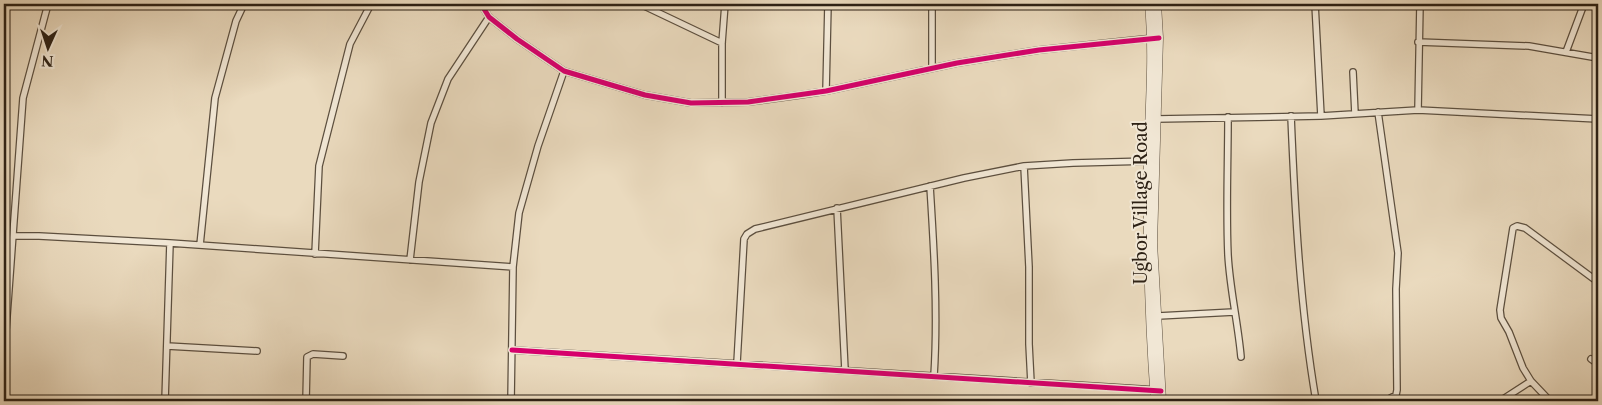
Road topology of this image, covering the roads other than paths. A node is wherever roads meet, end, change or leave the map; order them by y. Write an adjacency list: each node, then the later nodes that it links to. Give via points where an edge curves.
1 (48, 4): 37 (street, via 23,98)
2 (244, 4): 39 (street, via 236,21 215,98)
3 (371, 4): 40 (street, via 350,44 320,166)
4 (481, 4): 14 (street)
5 (640, 4): 17 (street)
6 (726, 4): 17 (street)
7 (828, 4): 23 (street)
8 (932, 4): 20 (street)
9 (1149, 4): 15 (street, Ugbor Village Road)
10 (1157, 4): 15 (street, Ugbor Village Road)
11 (1315, 4): 29 (street)
12 (1420, 4): 16 (street)
13 (1584, 4): 18 (street)
14 (489, 17): 21 (street); 41 (street, via 448,79 431,123 419,182)
15 (1156, 38): 20 (street, via 1039,50); 30 (street, Ugbor Village Road); 33 (street, Ugbor Village Road)
16 (1418, 42): 18 (street, via 1529,46); 25 (street)
17 (722, 43): 24 (street)
18 (1566, 52): 19 (street)
19 (1598, 58)
20 (932, 67): 23 (street)
21 (564, 71): 24 (street, via 645,95 691,103); 42 (street, via 519,213)
22 (1353, 72): 27 (street)
23 (826, 91): 24 (street)
24 (722, 103)
25 (1418, 110): 26 (street); 32 (street)
26 (1378, 112): 27 (street); 66 (street, via 1398,253 1397,390 1396,395)
27 (1355, 114): 29 (street)
28 (1291, 116): 29 (street); 31 (street); 65 (street, via 1295,221)
29 (1321, 116)
30 (1156, 118): 31 (street); 33 (street, Ugbor Village Road)
31 (1228, 118): 44 (street, via 1228,255)
32 (1598, 118)
33 (1152, 161): 34 (street); 45 (street, Ugbor Village Road); 59 (street, Ugbor Village Road, via 1148,243)
34 (1024, 166): 35 (street); 58 (street)
35 (930, 186): 36 (street); 56 (street, via 935,273)
36 (836, 208): 53 (street, via 747,234 744,239); 55 (street)
37 (13, 236): 38 (street); 50 (street)
38 (170, 243): 39 (street); 46 (street)
39 (200, 245): 40 (street)
40 (315, 254): 41 (street)
41 (410, 260): 42 (street)
42 (513, 267): 47 (street)
43 (1598, 282): 57 (street, via 1525,228 1513,228 1500,310)
44 (1234, 312): 45 (street); 51 (street)
45 (1158, 316): 59 (street, Ugbor Village Road)
46 (167, 346): 48 (street); 60 (street)
47 (512, 350): 53 (street); 62 (street)
48 (257, 351)
49 (343, 356): 61 (street, via 313,354 308,358)
50 (4, 357)
51 (1240, 357)
52 (1591, 359): 54 (street)
53 (737, 363): 55 (street)
54 (1598, 364)
55 (845, 370): 56 (street)
56 (934, 376): 58 (street)
57 (1531, 381): 67 (street); 68 (street)
58 (1032, 383): 59 (street)
59 (1158, 391): 63 (street, Ugbor Village Road); 64 (street, Ugbor Village Road)
60 (165, 401)
61 (306, 401)
62 (511, 401)
63 (1155, 401)
64 (1162, 401)
65 (1316, 401)
66 (1385, 401)
67 (1500, 401)
68 (1550, 401)

